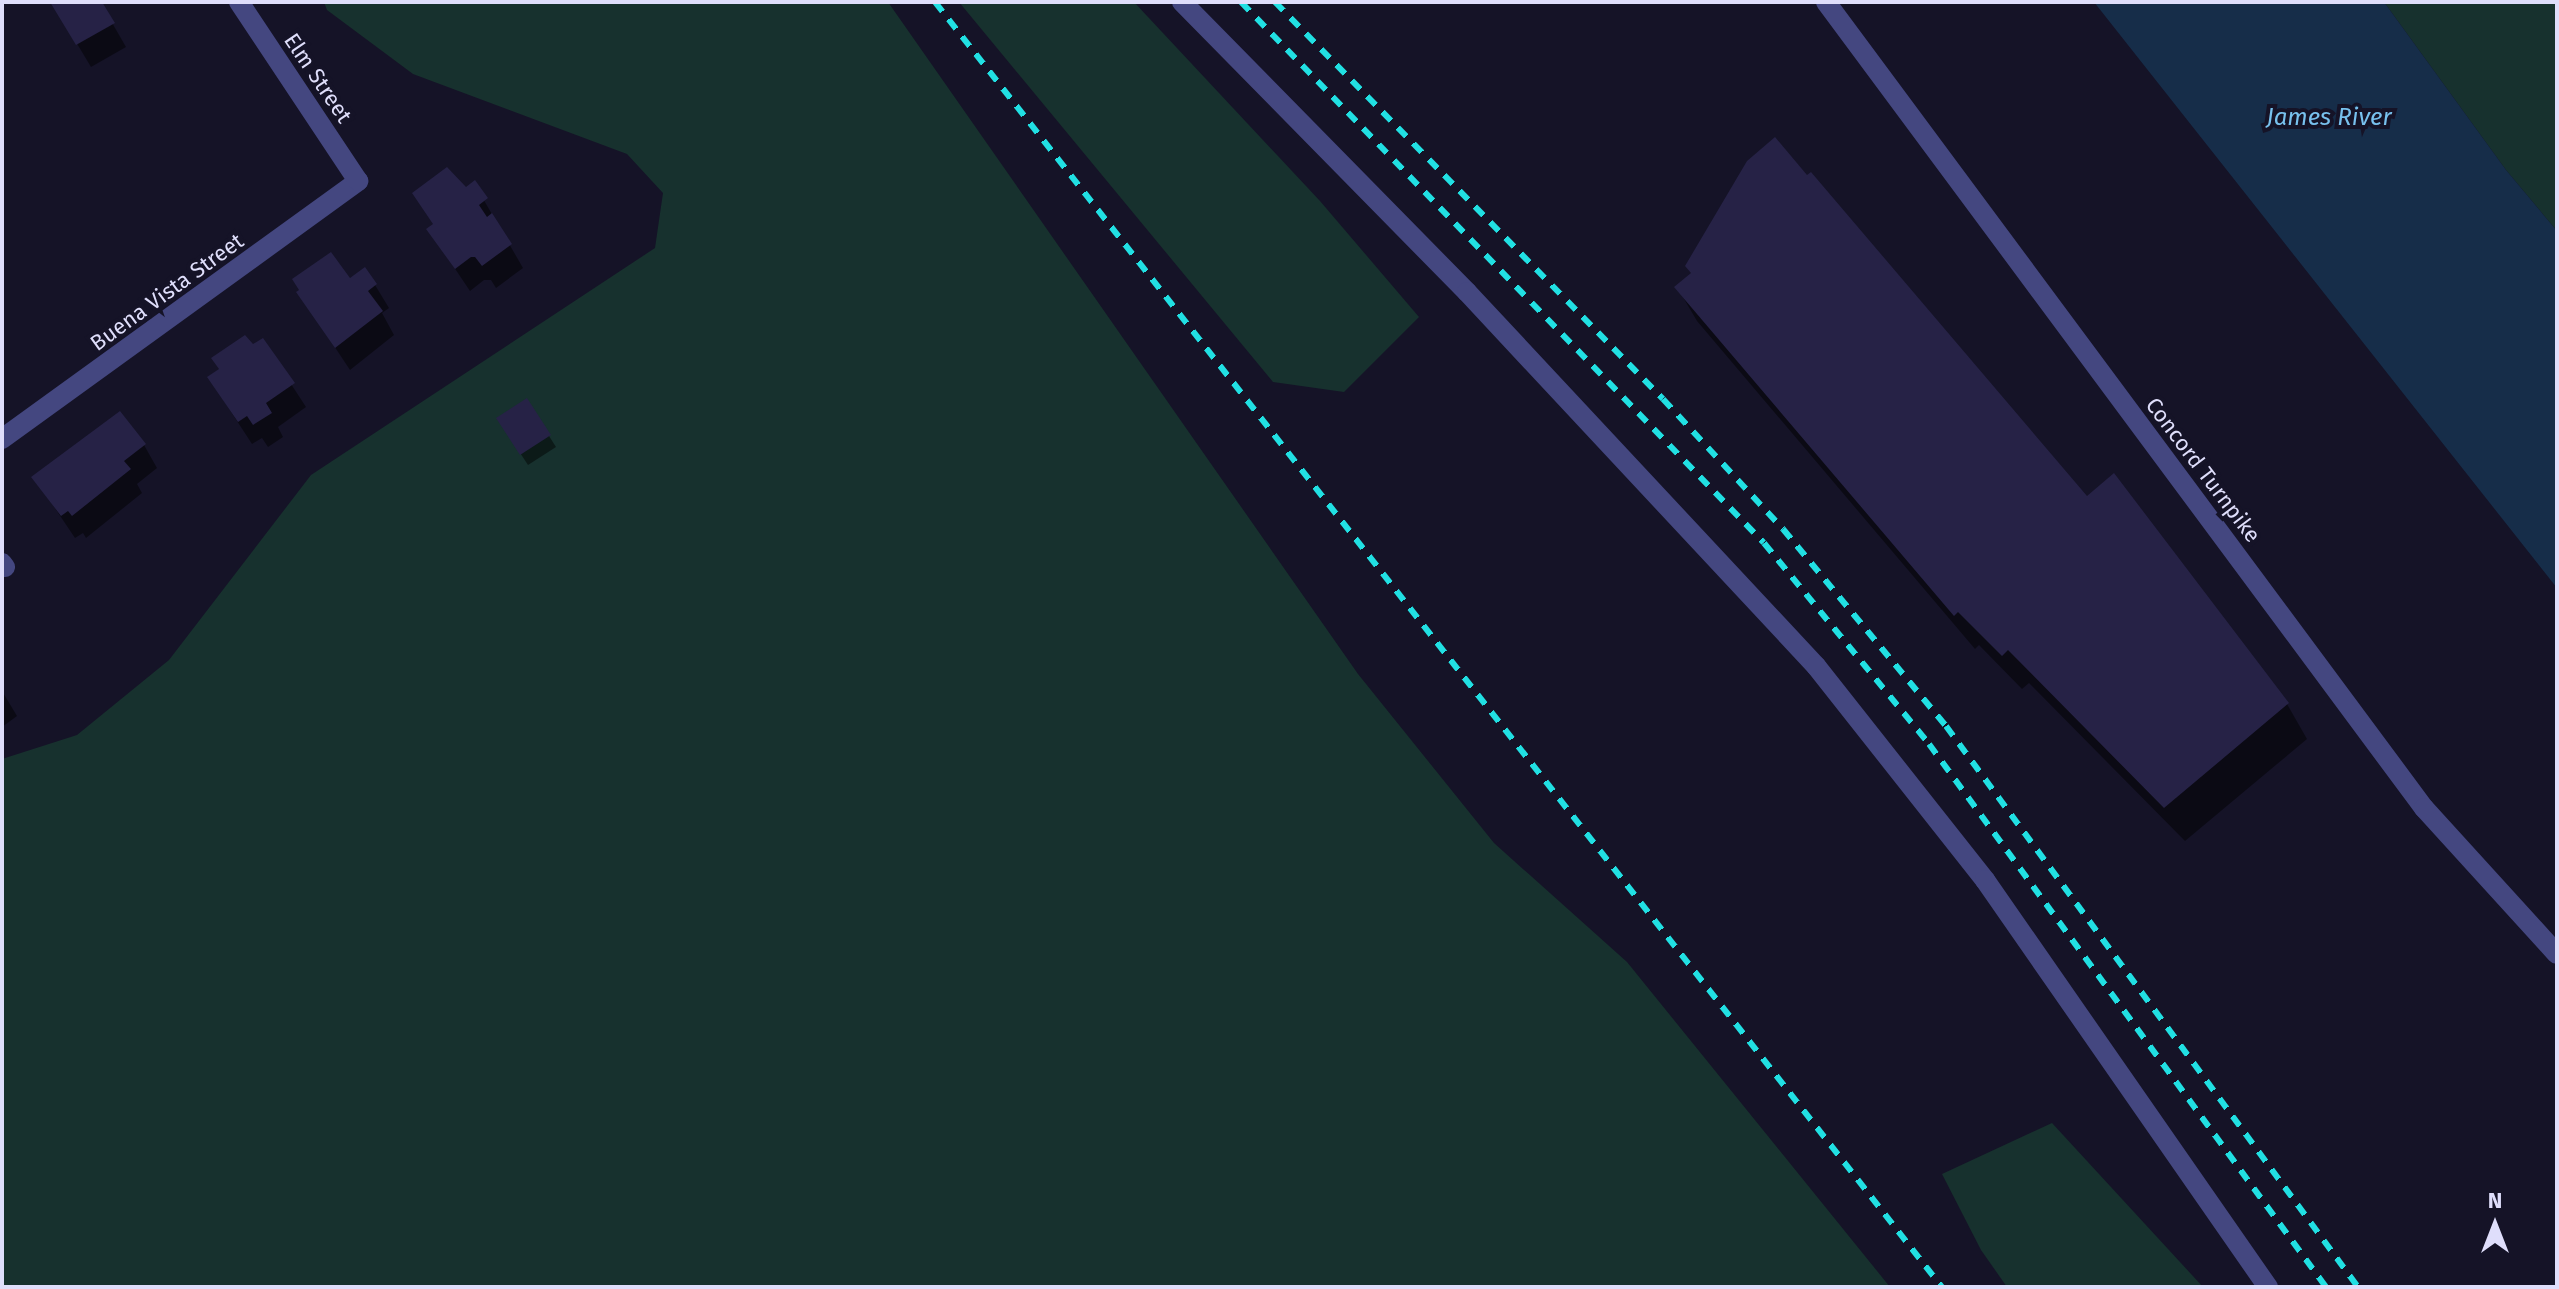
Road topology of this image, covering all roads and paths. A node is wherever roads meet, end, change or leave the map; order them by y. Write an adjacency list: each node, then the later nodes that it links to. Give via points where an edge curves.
1 (239, 2): 4 (street, Elm Street)
2 (1182, 2): 7 (street, via 1467,292 1816,666 1985,880)
3 (1826, 2): 6 (street, Concord Turnpike, via 2424,808)
4 (358, 181): 5 (street, Buena Vista Street)
5 (2, 439)
6 (2557, 954)
7 (2268, 1287)

